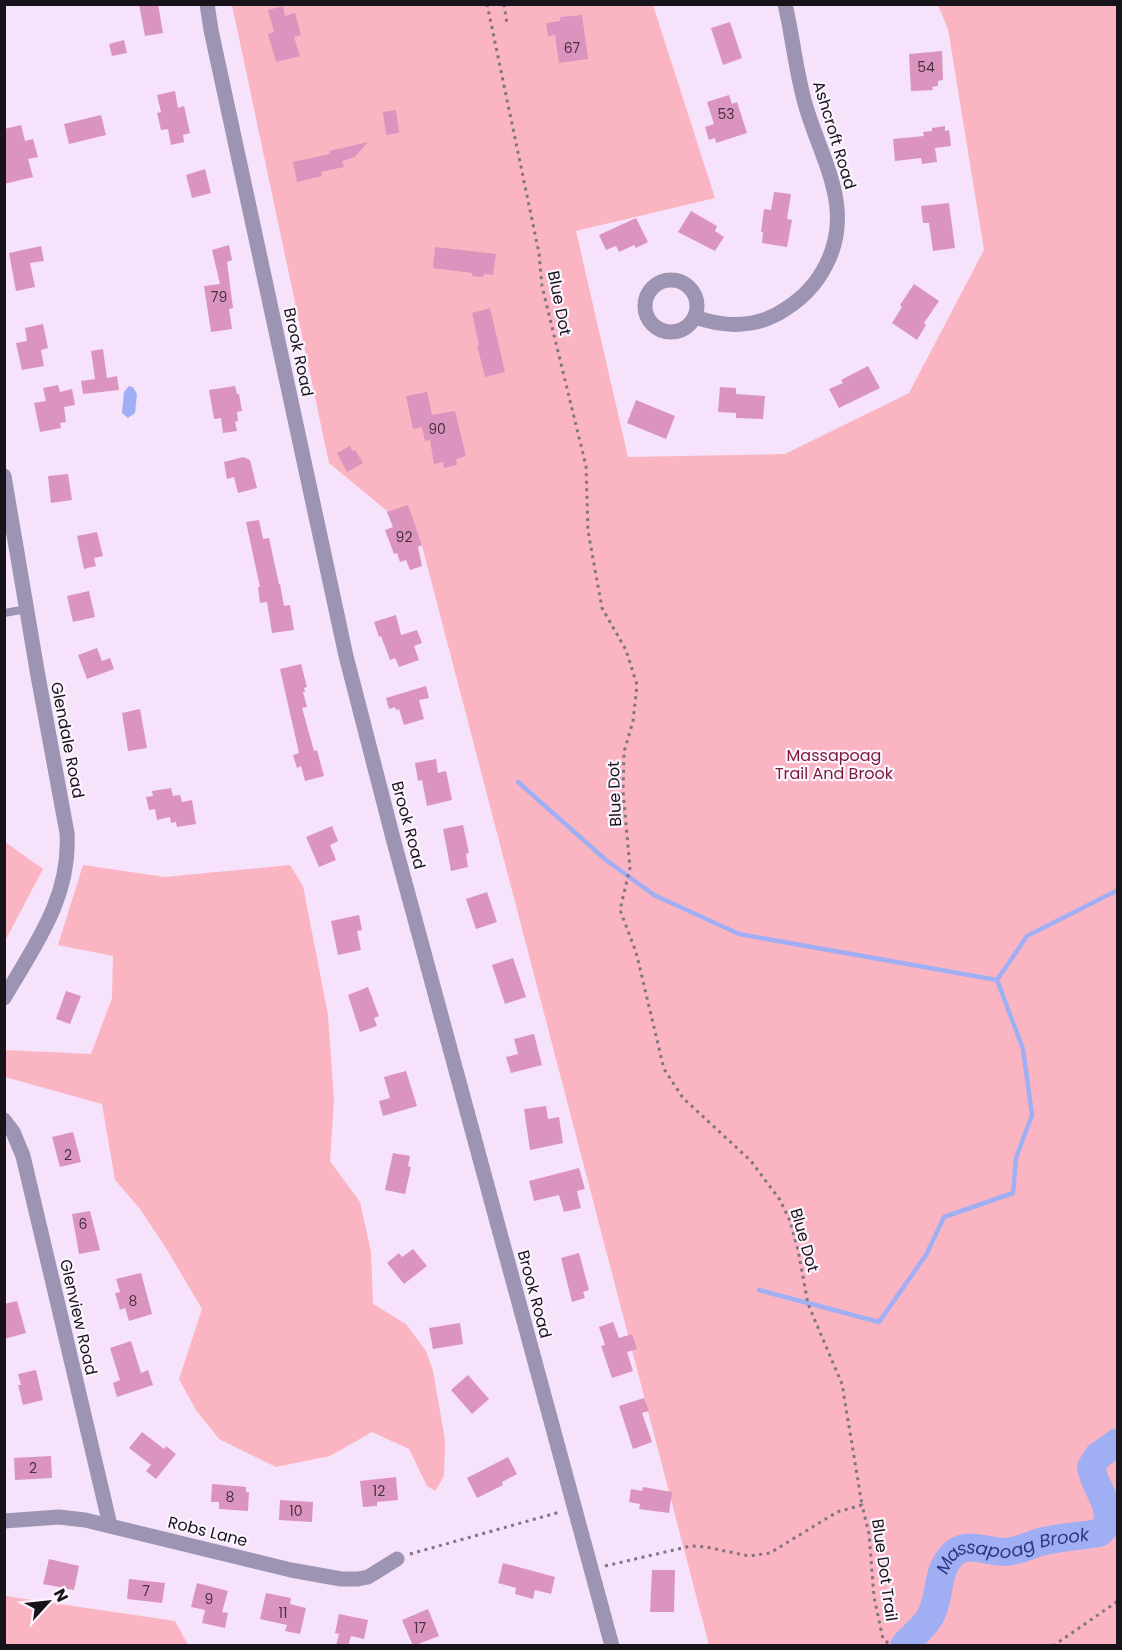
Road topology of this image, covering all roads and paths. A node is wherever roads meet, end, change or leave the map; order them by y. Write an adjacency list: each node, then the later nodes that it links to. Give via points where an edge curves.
1 (207, 4): 13 (street, Brook Road, via 346,656)
2 (487, 4): 12 (path, Blue Dot, via 539,253 542,286 586,466 588,531 602,608 626,650 638,685 624,752 623,791 630,868 620,910 636,952 664,1069 683,1098 751,1161 780,1200 789,1221 808,1304 842,1384)
3 (504, 4): 5 (path)
4 (785, 4): 6 (street, Ashcroft Road, via 806,107 833,184 838,221 836,240 810,289 782,312 738,325)
5 (507, 24)
6 (695, 317)
7 (4, 476): 8 (street, Glendale Road)
8 (27, 609): 9 (lane); 10 (street, Glendale Road, via 68,850 53,914)
9 (4, 613)
10 (4, 998)
11 (4, 1119): 15 (street, Glenview Road, via 23,1156)
12 (862, 1505): 17 (path, Blue Dot Trail, via 837,1512 770,1553 749,1556 691,1546); 20 (path, Blue Dot Trail, via 878,1617 883,1639)
13 (574, 1508): 16 (path); 17 (street, Brook Road)
14 (4, 1521): 15 (street, Robs Lane, via 59,1517)
15 (110, 1526): 16 (street, Robs Lane, via 347,1580 368,1577)
16 (397, 1559)
17 (591, 1569): 19 (street, Brook Road)
18 (1118, 1601): 21 (path)
19 (612, 1646)
20 (892, 1646)
21 (1053, 1646)

